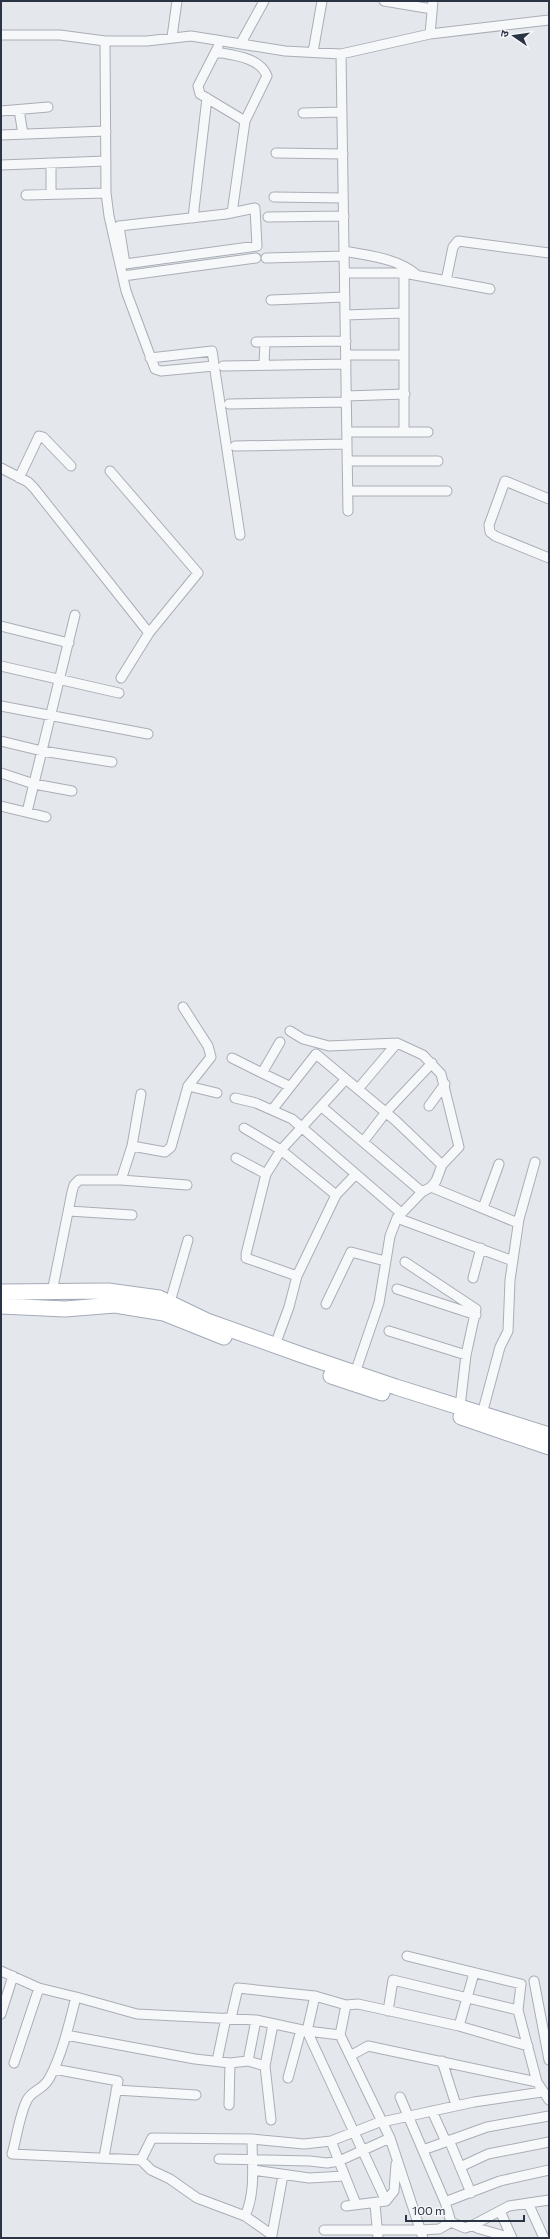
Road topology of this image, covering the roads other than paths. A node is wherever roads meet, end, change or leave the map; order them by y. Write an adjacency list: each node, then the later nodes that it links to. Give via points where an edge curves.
1 (177, 1): 9 (street)
2 (264, 1): 12 (street)
3 (322, 1): 14 (street)
4 (384, 1): 5 (street)
5 (432, 5): 7 (street)
6 (549, 20): 7 (street)
7 (430, 34): 15 (street)
8 (1, 35): 11 (street, via 60,35)
9 (172, 37): 10 (street, via 191,36); 11 (street, via 147,41)
10 (222, 40): 12 (street); 13 (street)
11 (105, 41): 23 (street)
12 (241, 43): 14 (street, via 284,52)
13 (216, 52): 16 (street, via 198,86 200,94); 22 (street, via 245,58 267,76)
14 (314, 52): 15 (street)
15 (341, 54): 21 (street)
16 (207, 98): 22 (street); 39 (street)
17 (48, 106): 18 (street)
18 (19, 110): 19 (street); 24 (street)
19 (1, 111)
20 (303, 112): 21 (street)
21 (342, 112): 27 (street)
22 (245, 121): 36 (street)
23 (106, 131): 24 (street); 28 (street)
24 (23, 134): 25 (street)
25 (1, 135)
26 (276, 153): 27 (street)
27 (343, 154): 35 (street)
28 (106, 161): 29 (street); 31 (street)
29 (51, 163): 30 (street); 32 (street)
30 (1, 165)
31 (106, 193): 32 (street); 47 (street)
32 (51, 194): 33 (street)
33 (26, 195)
34 (274, 198): 35 (street)
35 (344, 198): 37 (street)
36 (232, 213): 39 (street); 39 (street, via 255,208 258,246 125,264 119,226)
37 (344, 216): 38 (street); 40 (street)
38 (268, 217)
39 (193, 218)
40 (344, 253): 43 (street); 44 (street); 46 (street, via 398,262)
41 (549, 253): 48 (street, via 458,242 453,247)
42 (256, 258): 47 (street)
43 (266, 258)
44 (345, 273): 45 (street); 50 (street)
45 (404, 273): 46 (street); 52 (street)
46 (417, 275): 48 (street)
47 (123, 276): 56 (street)
48 (446, 280): 49 (street)
49 (490, 288)
50 (345, 297): 51 (street); 53 (street)
51 (271, 300)
52 (404, 313): 53 (street); 55 (street)
53 (345, 315): 54 (street)
54 (346, 341): 57 (street); 58 (street, via 260,342)
55 (404, 354): 57 (street); 60 (street)
56 (150, 358): 59 (street, via 152,366 158,371); 59 (street, via 210,350)
57 (346, 360): 58 (street); 61 (street)
58 (264, 365): 59 (street)
59 (219, 366): 78 (street)
60 (404, 394): 61 (street); 64 (street)
61 (346, 399): 62 (street); 63 (street)
62 (229, 404)
63 (347, 432): 64 (street); 66 (street)
64 (404, 432): 65 (street)
65 (428, 432)
66 (347, 444): 67 (street); 68 (street)
67 (235, 446)
68 (347, 461): 69 (street); 74 (street)
69 (438, 461)
70 (71, 466): 73 (street, via 43,437 39,436)
71 (1, 468): 73 (street)
72 (110, 471): 82 (street, via 198,573)
73 (19, 478): 82 (street, via 34,488)
74 (348, 491): 75 (street); 77 (street)
75 (447, 491)
76 (549, 499): 79 (street, via 505,482 489,525 490,532 495,536)
77 (348, 511)
78 (240, 535)
79 (549, 558)
80 (75, 615): 83 (street)
81 (1, 626): 83 (street)
82 (149, 633): 85 (street)
83 (68, 642): 86 (street)
84 (1, 666): 86 (street)
85 (120, 678)
86 (60, 679): 87 (street); 89 (street)
87 (119, 693)
88 (1, 706): 89 (street)
89 (50, 716): 90 (street); 92 (street)
90 (148, 734)
91 (1, 741): 92 (street)
92 (42, 751): 93 (street); 95 (street)
93 (112, 762)
94 (1, 773): 95 (street)
95 (34, 784): 96 (street); 98 (street)
96 (72, 791)
97 (1, 806): 98 (street)
98 (27, 812): 99 (street)
99 (46, 817)
100 (183, 1007): 109 (street, via 208,1046 211,1057)
101 (290, 1031): 103 (street, via 303,1039 329,1046)
102 (280, 1042): 106 (street)
103 (397, 1043): 105 (street, via 423,1055); 111 (street)
104 (232, 1058): 106 (street)
105 (432, 1063): 108 (street, via 442,1074); 118 (street)
106 (262, 1073): 110 (street)
107 (346, 1079): 110 (street, via 316,1054); 111 (street); 116 (street)
108 (445, 1084): 115 (street); 127 (street, via 459,1147)
109 (188, 1086): 112 (street); 122 (street, via 171,1147 165,1152)
110 (289, 1086): 117 (street)
111 (358, 1089): 118 (street)
112 (217, 1093)
113 (141, 1094): 122 (street)
114 (235, 1098): 117 (street)
115 (429, 1106)
116 (322, 1107): 120 (street); 121 (street)
117 (272, 1110): 120 (street, via 292,1119)
118 (386, 1112): 121 (street); 127 (street)
119 (244, 1128): 123 (street)
120 (303, 1128): 123 (street); 129 (street)
121 (363, 1142): 133 (street)
122 (132, 1146): 130 (street)
123 (281, 1150): 128 (street); 134 (street)
124 (236, 1158): 128 (street)
125 (535, 1162): 139 (street)
126 (499, 1164): 135 (street)
127 (442, 1166): 132 (street)
128 (266, 1174): 145 (street, via 246,1256)
129 (356, 1174): 134 (street); 137 (street)
130 (121, 1180): 131 (street); 136 (street, via 79,1180 74,1185)
131 (187, 1185)
132 (431, 1187): 133 (street); 135 (street)
133 (422, 1192): 137 (street)
134 (336, 1195): 145 (street)
135 (483, 1208): 139 (street)
136 (69, 1211): 138 (street); 149 (street)
137 (399, 1215): 141 (street); 142 (street, via 390,1236)
138 (132, 1216)
139 (518, 1223): 143 (street)
140 (188, 1240): 150 (street)
141 (481, 1248): 143 (street); 146 (street)
142 (385, 1261): 151 (street, via 351,1252); 158 (street, via 379,1303)
143 (512, 1261): 160 (street, via 508,1332 500,1347)
144 (405, 1262): 153 (street, via 475,1308)
145 (297, 1276): 155 (street)
146 (473, 1278)
147 (397, 1289): 153 (street)
148 (1, 1292): 149 (main road)
149 (52, 1292): 150 (main road, via 135,1293)
150 (170, 1302): 155 (main road, via 207,1321)
151 (326, 1304)
152 (1, 1306): 157 (main road, via 65,1309 104,1304 164,1313 204,1330)
153 (476, 1315): 156 (street)
154 (389, 1331): 156 (street)
155 (275, 1346): 157 (main road)
156 (466, 1355): 159 (street)
157 (301, 1359): 158 (main road); 162 (main road, via 354,1384)
158 (355, 1374): 159 (main road)
159 (460, 1407): 160 (main road)
160 (482, 1414): 161 (main road)
161 (549, 1435)
162 (549, 1447)
163 (407, 1956): 165 (street)
164 (1, 1971): 166 (street)
165 (474, 1973): 171 (street); 173 (street, via 521,1984)
166 (13, 1976): 168 (street); 175 (street)
167 (534, 1981): 185 (street)
168 (39, 1988): 170 (street); 189 (street)
169 (314, 1996): 172 (street); 176 (street, via 238,1988); 180 (street)
170 (76, 1997): 176 (street, via 137,2014); 181 (street)
171 (468, 1998): 173 (street); 174 (street, via 393,1980); 179 (street)
172 (346, 2005): 174 (street, via 358,2004); 182 (street)
173 (518, 2010): 183 (street)
174 (388, 2011): 179 (street)
175 (1, 2014)
176 (229, 2018): 177 (street); 186 (street)
177 (256, 2020): 178 (street); 187 (street)
178 (273, 2024): 180 (street); 191 (street)
179 (459, 2026): 183 (street)
180 (304, 2031): 182 (street); 193 (street); 207 (street)
181 (66, 2035): 186 (street); 192 (street)
182 (340, 2035): 184 (street)
183 (528, 2046): 194 (street)
184 (350, 2056): 188 (street, via 368,2046); 206 (street)
185 (549, 2060)
186 (217, 2061): 190 (street)
187 (248, 2061): 190 (street); 191 (street)
188 (442, 2061): 194 (street); 201 (street)
189 (14, 2063)
190 (230, 2063): 200 (street)
191 (265, 2066): 205 (street)
192 (54, 2068): 195 (street, via 118,2081); 215 (street, via 44,2087 34,2091 27,2100 12,2154)
193 (288, 2078)
194 (537, 2082): 196 (street)
195 (116, 2090): 197 (street); 215 (street)
196 (542, 2092): 199 (street); 201 (street)
197 (196, 2094)
198 (400, 2097): 203 (street)
199 (549, 2100)
200 (229, 2104)
201 (456, 2106): 202 (street)
202 (432, 2111): 203 (street); 211 (street)
203 (409, 2116): 206 (street); 213 (street)
204 (549, 2116): 211 (street, via 487,2127)
205 (271, 2120)
206 (382, 2122): 207 (street); 208 (street)
207 (355, 2132): 210 (street); 214 (street)
208 (390, 2138): 214 (street); 218 (street)
209 (252, 2139): 210 (street, via 304,2144); 216 (street); 219 (street, via 152,2138)
210 (331, 2141): 220 (street)
211 (448, 2141): 213 (street); 221 (street)
212 (549, 2142): 221 (street, via 488,2154)
213 (423, 2150): 229 (street)
214 (363, 2151): 220 (street); 228 (street)
215 (104, 2157): 219 (street)
216 (252, 2158): 217 (street); 220 (street, via 328,2163); 222 (street)
217 (219, 2159)
218 (397, 2159): 228 (street, via 394,2191); 240 (street)
219 (141, 2160): 235 (street, via 151,2170 170,2179 196,2198)
220 (339, 2161): 225 (street)
221 (460, 2167): 226 (street)
222 (252, 2170): 224 (street); 235 (street, via 251,2204)
223 (549, 2170): 226 (street, via 500,2181)
224 (283, 2174): 225 (street, via 310,2178); 241 (street)
225 (345, 2176): 231 (street)
226 (471, 2193): 229 (street)
227 (549, 2200): 230 (street)
228 (386, 2201): 232 (street)
229 (445, 2202): 236 (street)
230 (528, 2203): 234 (street, via 509,2206); 243 (street)
231 (356, 2204): 232 (street); 233 (street)
232 (376, 2204): 239 (street)
233 (346, 2206)
234 (500, 2211): 237 (street); 242 (street)
235 (245, 2216): 241 (street)
236 (451, 2222): 237 (street, via 465,2228); 240 (street)
237 (473, 2225): 242 (street)
238 (324, 2230): 239 (street)
239 (378, 2234): 240 (street)
240 (422, 2234)
241 (271, 2236)
242 (512, 2238)
243 (544, 2238)

